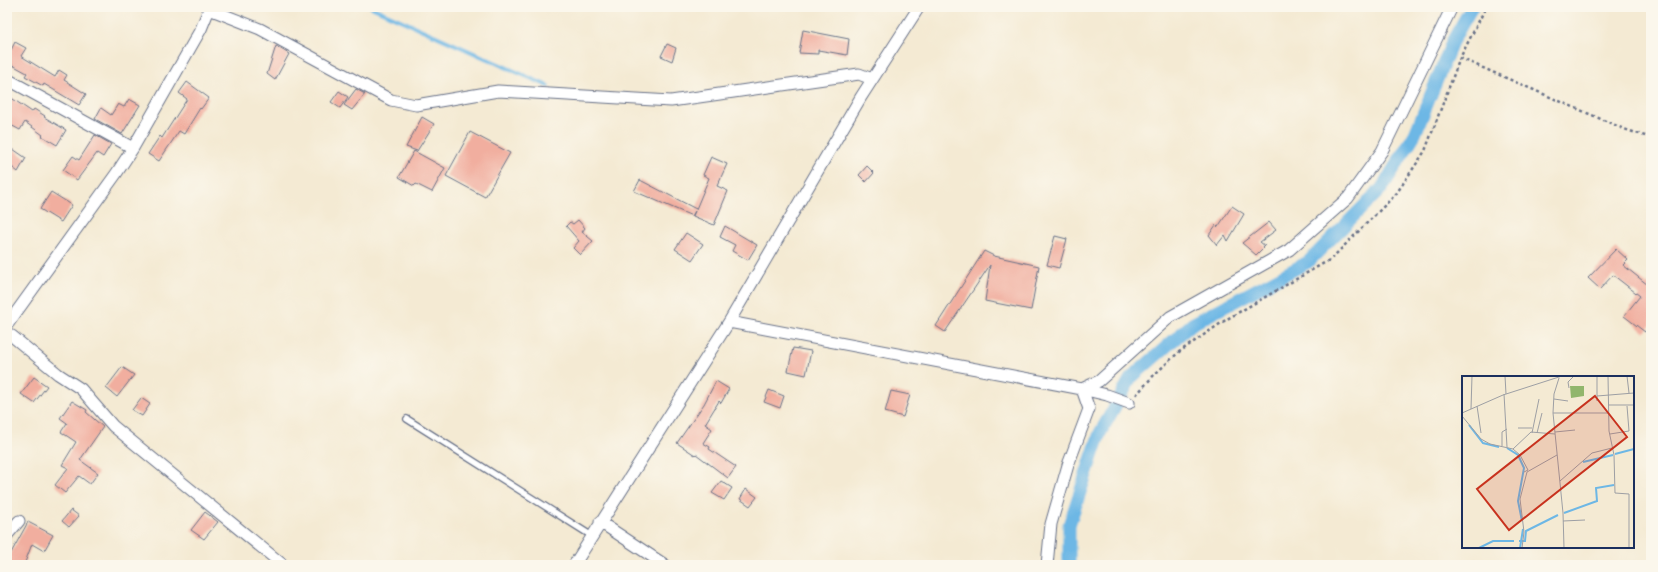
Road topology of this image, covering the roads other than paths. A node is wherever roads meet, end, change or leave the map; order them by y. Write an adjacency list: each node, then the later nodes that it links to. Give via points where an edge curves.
1 (919, 7): 5 (street)
2 (1452, 7): 10 (street, via 1382,151 1348,198 1289,250 1170,317 1099,381)
3 (209, 8): 5 (street, via 260,29 391,100 416,105 498,91 671,101 859,74); 6 (street, via 201,29)
4 (7, 79): 6 (street)
5 (872, 79): 7 (street)
6 (133, 148): 8 (street)
7 (729, 322): 10 (street); 14 (street)
8 (7, 325)
9 (7, 335): 17 (street, via 12,336 58,374 81,389 113,426)
10 (1082, 389): 11 (street); 20 (street, via 1089,409 1068,466 1052,524)
11 (1129, 403)
12 (407, 419): 16 (lane)
13 (19, 521): 15 (street)
14 (600, 522): 16 (street); 19 (street)
15 (7, 535)
16 (592, 536): 18 (street)
17 (284, 565)
18 (574, 565)
19 (665, 565)
20 (1047, 565)

